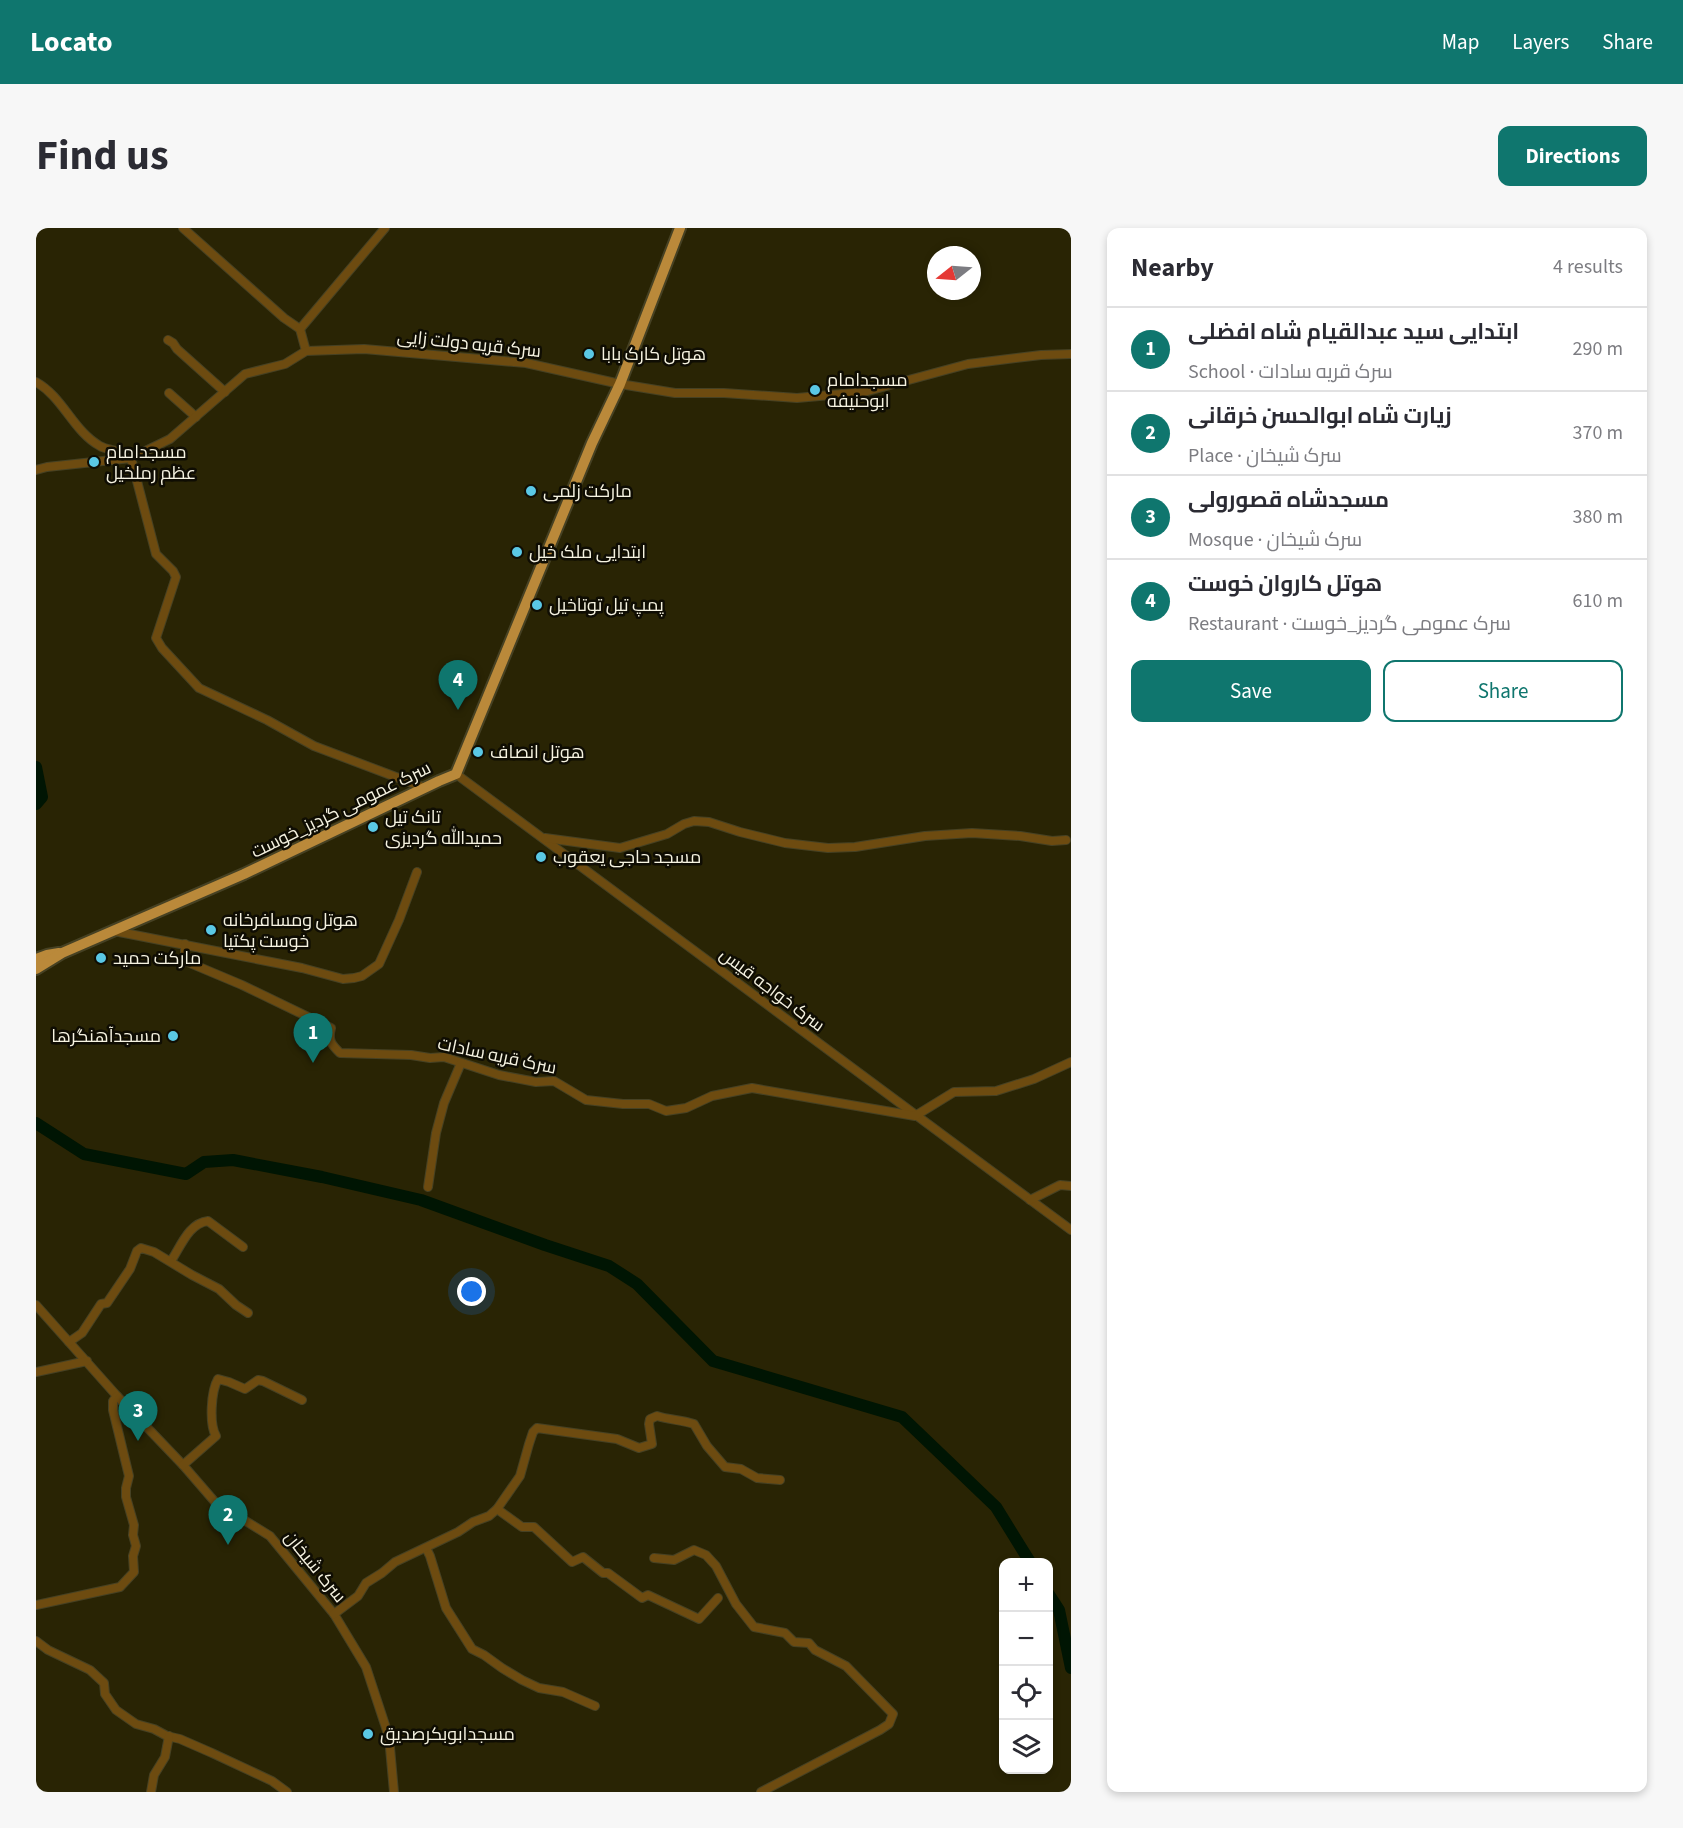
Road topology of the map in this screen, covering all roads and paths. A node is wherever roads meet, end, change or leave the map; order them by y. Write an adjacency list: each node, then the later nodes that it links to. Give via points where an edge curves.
1 (183, 228): 4 (street)
2 (385, 228): 4 (street)
3 (680, 228): 9 (highway, سرک عمومی گردیز_خوست)
4 (300, 329): 6 (street)
5 (168, 340): 10 (street)
6 (306, 351): 9 (street, سرک قریه دولت زایی, via 364,349 515,362); 10 (street, سرک قریه دولت زایی, via 285,364 245,374)
7 (1071, 354): 9 (street, سرک قریه دولت زایی, via 968,364 864,392 797,398 675,393)
8 (36, 382): 14 (street, via 47,388 84,433 101,446 118,452)
9 (621, 384): 16 (highway, سرک عمومی گردیز_خوست, via 592,443)
10 (225, 392): 12 (street, سرک قریه دولت زایی)
11 (169, 393): 12 (street)
12 (196, 417): 13 (street, سرک قریه دولت زایی, via 170,440)
13 (131, 458): 14 (street, سرک قریه دولت زایی); 17 (street, via 156,554 176,577 156,638 162,648 199,688 314,746)
14 (121, 459): 15 (street, سرک قریه دولت زایی)
15 (36, 470)
16 (456, 774): 17 (highway, سرک عمومی گردیز_خوست); 18 (street, سرک خواجه قیس)
17 (425, 788): 21 (highway, سرک عمومی گردیز_خوست)
18 (542, 838): 19 (street, via 620,848 694,821 785,843 828,848 972,833); 28 (street, سرک خواجه قیس)
19 (1066, 840)
20 (417, 872): 22 (street, via 379,964 362,976 343,979)
21 (114, 931): 22 (street); 23 (highway, سرک عمومی گردیز_خوست)
22 (185, 944): 27 (street, سرک قریه سادات, via 184,961 331,1028 328,1038 340,1053 444,1057)
23 (62, 953): 24 (highway, سرک عمومی گردیز_خوست); 25 (highway, سرک عمومی گردیز_خوست)
24 (36, 959)
25 (36, 969)
26 (1071, 1062): 28 (street, via 996,1091 954,1092)
27 (461, 1063): 28 (street, سرک قریه سادات, via 536,1082 554,1081 586,1100 648,1104 666,1111 752,1088); 30 (street, via 436,1133)
28 (915, 1116): 31 (street, سرک خواجه قیس)
29 (1071, 1186): 31 (street, via 1060,1185)
30 (428, 1187)
31 (1030, 1200): 32 (street, سرک خواجه قیس)
32 (1071, 1230)
33 (243, 1247): 34 (street, via 205,1221 193,1226)
34 (171, 1261): 36 (street, via 219,1289); 37 (street, via 141,1248 137,1251 107,1303 101,1304 82,1333)
35 (36, 1305): 37 (street, سرک شیخان)
36 (248, 1313)
37 (69, 1342): 38 (street, سرک شیخان)
38 (87, 1361): 39 (street); 40 (street, سرک شیخان)
39 (36, 1372)
40 (117, 1396): 42 (street, سرک شیخان); 48 (street, via 113,1410 129,1476 126,1497 134,1525 134,1572 120,1587)
41 (302, 1400): 42 (street, via 262,1381 245,1389 218,1379 212,1413 216,1436)
42 (183, 1465): 49 (street, سرک شیخان, via 215,1502 270,1536)
43 (780, 1480): 44 (street, via 757,1478 741,1469 725,1467 694,1424 657,1416 649,1424 652,1444 639,1448 617,1439 537,1428 520,1476)
44 (497, 1509): 45 (street); 47 (street, via 522,1527 534,1527 572,1562 583,1557 642,1598 648,1595 699,1619)
45 (426, 1548): 49 (street, via 395,1562); 51 (street, via 446,1608 472,1648 522,1680)
46 (654, 1558): 56 (street, via 674,1560 694,1550 706,1555 754,1627 785,1634 794,1642 809,1643 846,1666 893,1714 889,1724 880,1730)
47 (718, 1598)
48 (36, 1605)
49 (334, 1614): 55 (street, سرک شیخان, via 366,1667 389,1737)
50 (36, 1641): 52 (street, via 90,1670 104,1683 105,1694 116,1710 136,1724)
51 (595, 1706)
52 (169, 1736): 53 (street); 54 (street, via 272,1781)
53 (151, 1792)
54 (287, 1792)
55 (394, 1792)
56 (761, 1792)

